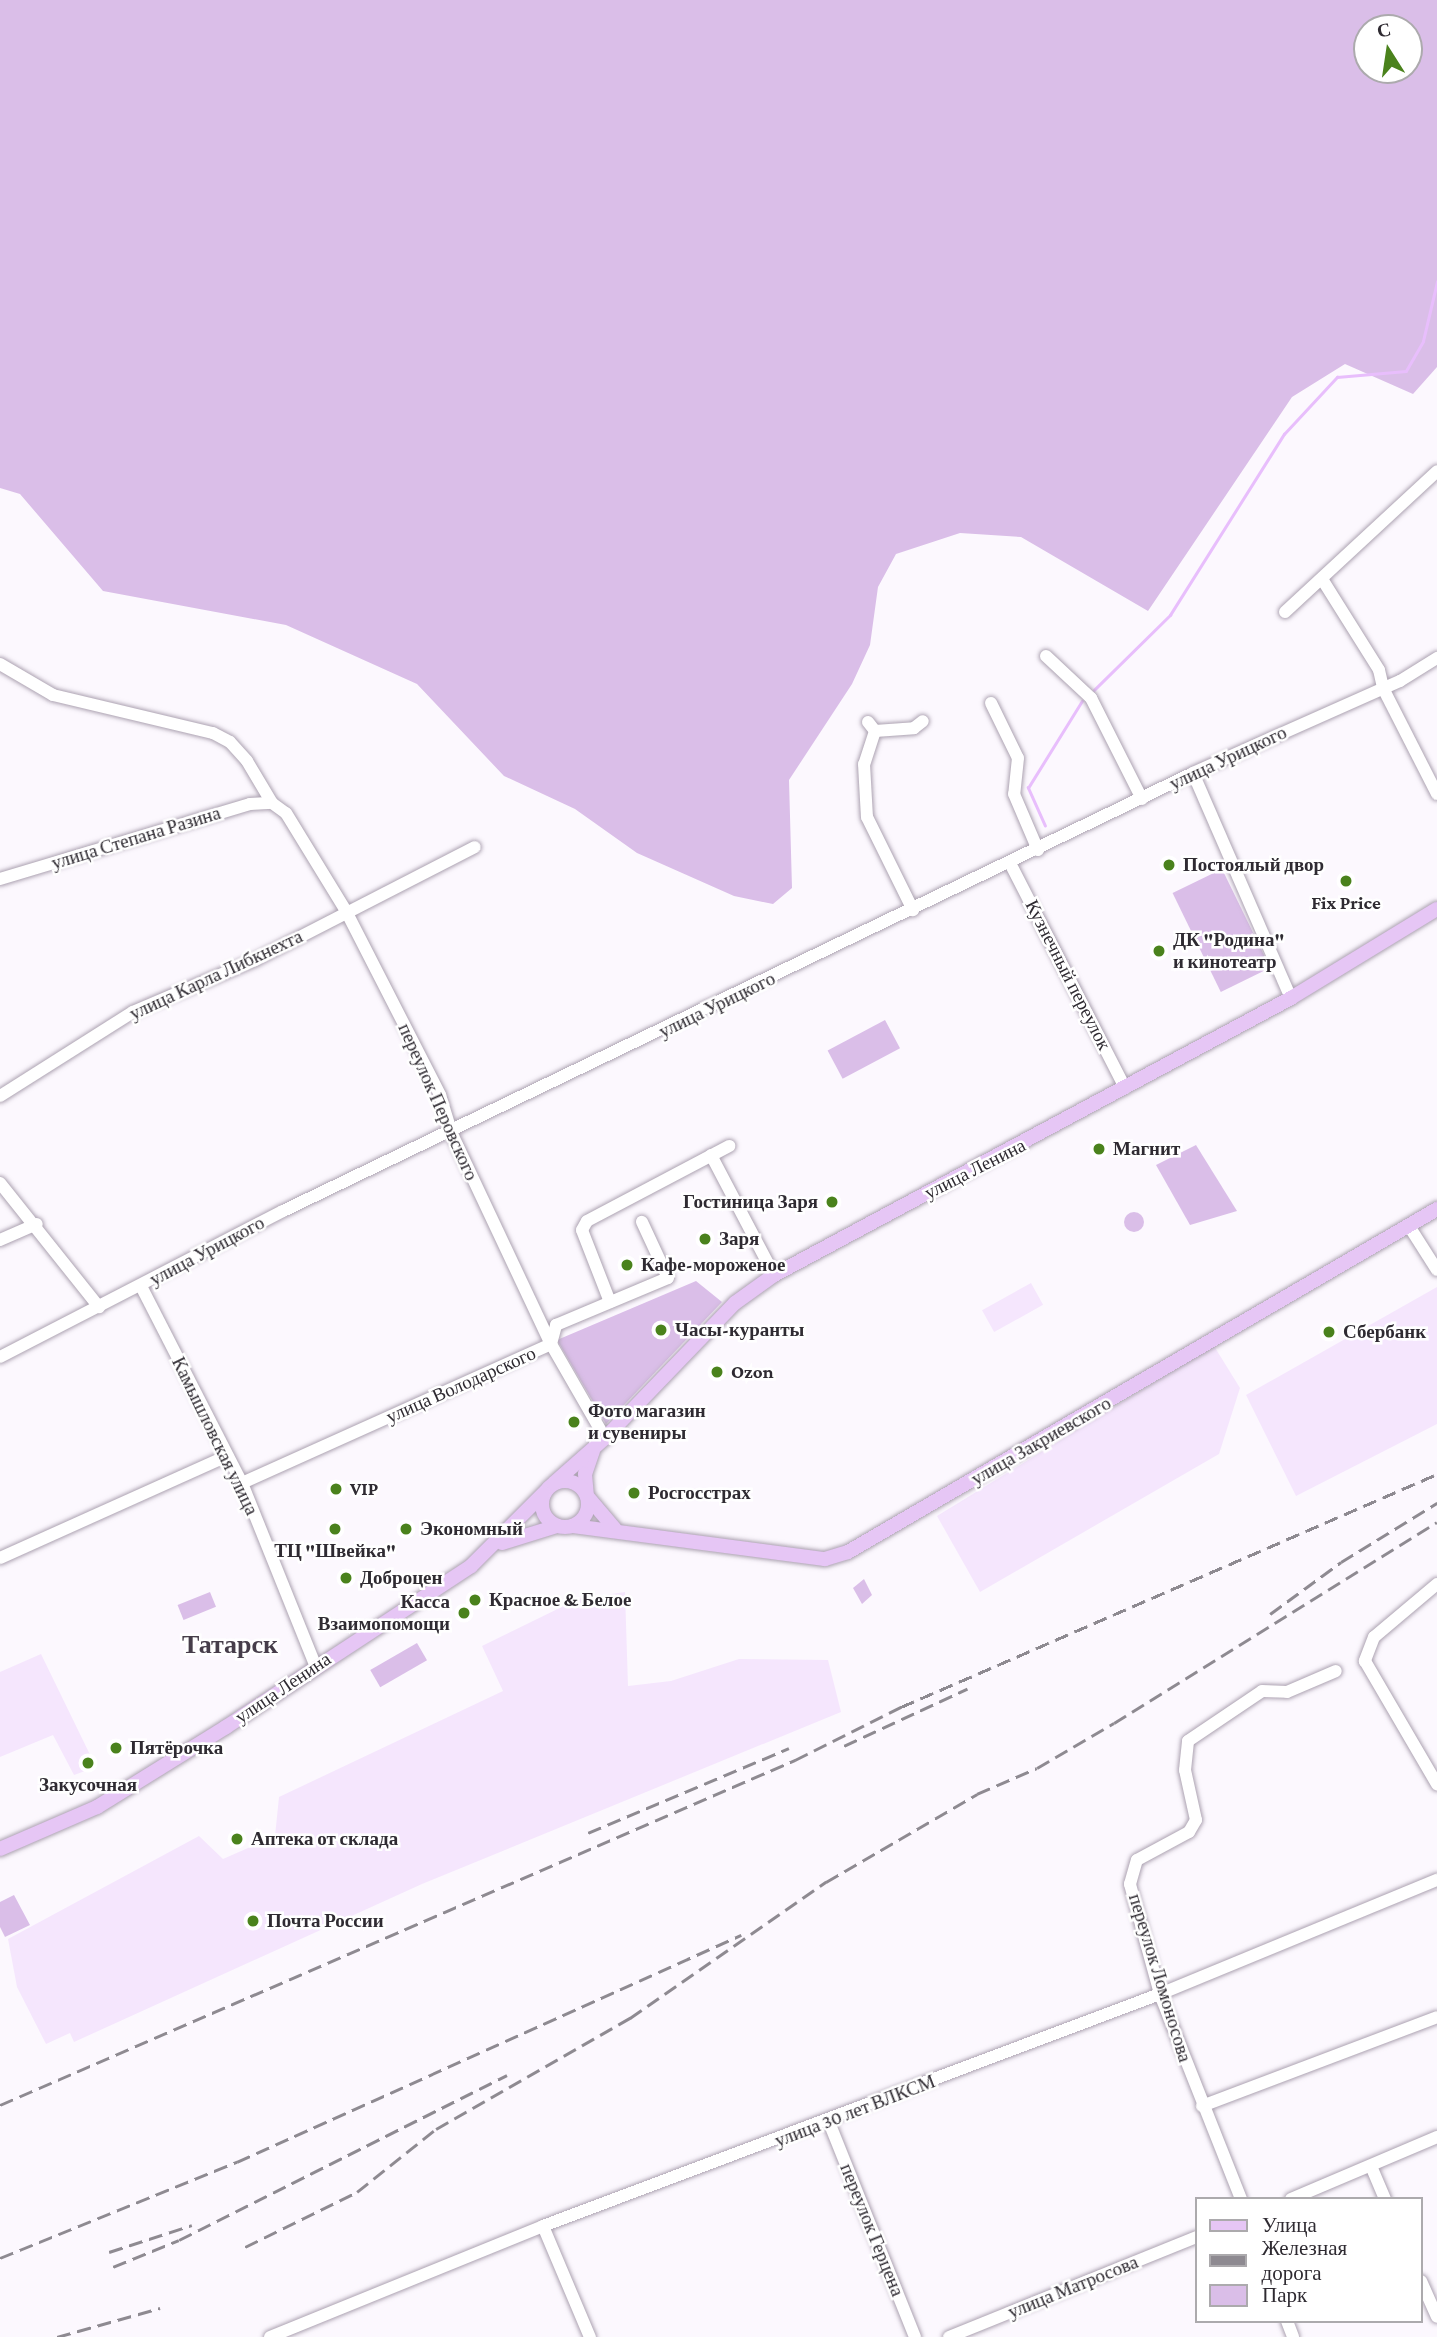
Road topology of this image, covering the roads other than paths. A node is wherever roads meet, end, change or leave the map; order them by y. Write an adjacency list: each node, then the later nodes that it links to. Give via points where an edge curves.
1 (1437, 471): 2 (street)
2 (1322, 579): 3 (street); 7 (street, via 1379,670)
3 (1285, 612)
4 (1046, 656): 12 (street, via 1091,698)
5 (1437, 658): 7 (street, улица Урицкого)
6 (0, 664): 13 (street, переулок Перовского, via 53,695 185,725 230,742)
7 (1383, 688): 10 (street, улица Урицкого); 11 (street)
8 (991, 703): 15 (street, via 1018,758 1014,794)
9 (923, 722): 19 (street, via 914,728 872,726 863,764 867,817)
10 (1193, 774): 12 (street, улица Урицкого); 21 (street)
11 (1437, 794)
12 (1142, 799): 15 (street, улица Урицкого)
13 (272, 803): 17 (street, улица Степана Разина, via 250,804); 20 (street, переулок Перовского, via 286,813)
14 (475, 847): 20 (street, улица Карла Либкнехта)
15 (1038, 850): 16 (street, улица Урицкого)
16 (1010, 863): 19 (street, улица Урицкого); 22 (street, Кузнечный переулок)
17 (0, 879)
18 (1437, 909): 21 (main road, улица Ленина)
19 (913, 910): 24 (street, улица Урицкого)
20 (346, 911): 23 (street, улица Карла Либкнехта, via 255,960 133,1012); 24 (street, переулок Перовского, via 440,1095)
21 (1291, 998): 22 (main road, улица Ленина)
22 (1125, 1088): 34 (main road, улица Ленина)
23 (0, 1097)
24 (452, 1134): 35 (street, улица Урицкого, via 283,1211); 38 (street, переулок Перовского)
25 (729, 1146): 26 (street)
26 (711, 1155): 34 (street); 36 (street, via 586,1221 582,1230)
27 (0, 1183): 30 (street)
28 (1437, 1209): 31 (main road, улица Закриевского)
29 (642, 1222): 36 (street, улица Володарского, via 668,1278)
30 (37, 1224): 32 (street); 37 (street)
31 (1409, 1226): 33 (street); 47 (main road, улица Закриевского, via 848,1552 825,1559)
32 (0, 1240)
33 (1437, 1270)
34 (774, 1275): 40 (main road, улица Ленина, via 734,1303)
35 (141, 1286): 37 (street, улица Урицкого); 41 (street, Камышловская улица)
36 (610, 1302): 38 (street, улица Володарского, via 556,1325)
37 (99, 1307): 39 (street, улица Урицкого)
38 (551, 1344): 40 (street, переулок Перовского); 42 (street, улица Володарского)
39 (0, 1357)
40 (605, 1438): 43 (main road, улица Ленина); 44 (main road, via 588,1463)
41 (227, 1456): 42 (street, Камышловская улица); 49 (street)
42 (242, 1483): 51 (street, Камышловская улица)
43 (549, 1488): 44 (main road, via 576,1484); 45 (main road, via 541,1509); 48 (main road, улица Ленина)
44 (587, 1496): 46 (main road, via 587,1510); 47 (main road)
45 (557, 1526): 46 (main road); 48 (main road)
46 (573, 1526): 47 (main road, улица Закриевского)
47 (615, 1529)
48 (495, 1546): 51 (main road, улица Ленина)
49 (0, 1558)
50 (1437, 1584): 53 (street, via 1374,1637 1364,1661)
51 (316, 1667): 54 (main road, улица Ленина, via 97,1807)
52 (1336, 1671): 56 (street, переулок Ломоносова, via 1287,1692 1262,1691 1188,1741 1185,1770 1196,1820 1189,1832 1137,1860 1130,1884)
53 (1437, 1784)
54 (0, 1849)
55 (1437, 1880): 56 (street, улица 30 лет ВЛКСМ)
56 (1160, 1994): 58 (street, переулок Ломоносова); 59 (street, улица 30 лет ВЛКСМ)
57 (1437, 2017): 58 (street)
58 (1202, 2106): 62 (street, переулок Ломоносова)
59 (829, 2122): 65 (street, улица 30 лет ВЛКСМ); 71 (street, переулок Герцена)
60 (1437, 2137): 61 (street)
61 (1371, 2166): 63 (street); 64 (street)
62 (1240, 2197)
63 (1296, 2197)
64 (1384, 2197)
65 (543, 2226): 69 (street, улица 30 лет ВЛКСМ); 70 (street)
66 (1196, 2237): 72 (street, улица Матросова)
67 (1423, 2286): 68 (street)
68 (1437, 2317)
69 (270, 2337)
70 (590, 2337)
71 (915, 2337)
72 (949, 2337)

